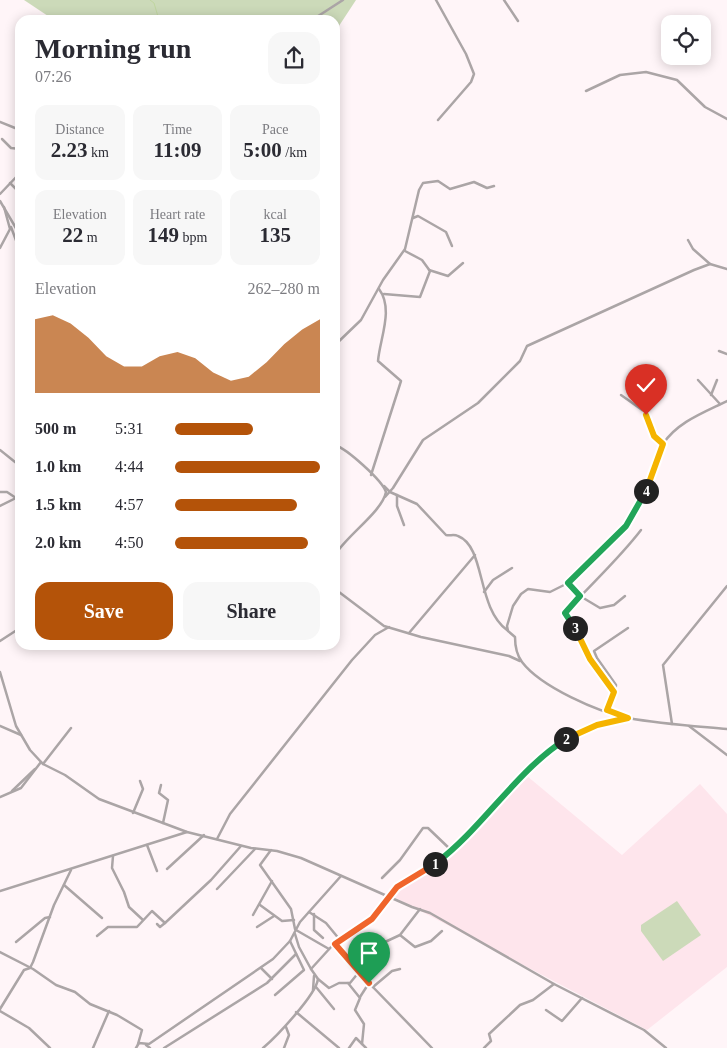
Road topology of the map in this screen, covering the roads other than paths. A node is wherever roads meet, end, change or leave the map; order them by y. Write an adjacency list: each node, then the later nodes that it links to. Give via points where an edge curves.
1 (343, 0): 4 (street)
2 (436, 0): 8 (street, via 474,74 471,82)
3 (504, 0): 5 (street)
4 (320, 15)
5 (518, 21)
6 (586, 91): 7 (street, via 620,75 646,72 676,80 704,107)
7 (727, 119)
8 (438, 120)
9 (0, 122): 10 (street)
10 (15, 128)
11 (2, 139): 12 (street)
12 (15, 148)
13 (15, 178): 14 (street)
14 (10, 183): 16 (street); 17 (street)
15 (494, 186): 20 (street, via 487,188 474,182 450,189 438,181 424,182)
16 (15, 188)
17 (0, 194)
18 (0, 201): 19 (street)
19 (4, 207): 21 (street); 22 (street)
20 (413, 218): 25 (street, via 418,216 445,231); 27 (street)
21 (10, 226): 23 (street); 26 (street)
22 (15, 226)
23 (15, 238)
24 (688, 240): 29 (street)
25 (452, 246)
26 (0, 248)
27 (404, 250): 31 (street, via 422,260); 32 (street)
28 (463, 263): 31 (street, via 448,276)
29 (710, 264): 30 (street); 50 (street, via 527,346 520,361 478,403 423,440)
30 (727, 269)
31 (429, 270): 33 (street, via 420,298)
32 (379, 287): 33 (street); 34 (street, via 361,320)
33 (384, 294): 47 (street, via 385,322 378,360 401,381)
34 (340, 340)
35 (719, 351): 36 (street)
36 (727, 354)
37 (698, 380): 40 (street)
38 (717, 380): 40 (street)
39 (621, 395): 43 (street, via 644,412 654,436)
40 (711, 395): 42 (street)
41 (727, 401): 42 (street)
42 (720, 404): 43 (street, via 682,425)
43 (663, 444): 61 (street, via 633,516)
44 (340, 448): 47 (street)
45 (0, 450): 46 (street)
46 (15, 462)
47 (371, 475): 48 (street)
48 (384, 486): 50 (street); 53 (street)
49 (0, 492): 52 (street)
50 (390, 492): 51 (street); 53 (street)
51 (397, 495): 56 (street); 59 (street, via 417,504 446,535 460,537)
52 (15, 497)
53 (385, 497): 58 (street)
54 (15, 498): 55 (street)
55 (0, 506)
56 (404, 525)
57 (641, 530): 65 (street, via 618,560)
58 (340, 547)
59 (475, 555): 63 (street); 71 (street)
60 (512, 568): 63 (street, via 493,580)
61 (568, 583): 65 (street); 70 (street, via 550,592 528,589 522,592 513,606)
62 (727, 586): 78 (street, via 663,665)
63 (484, 592): 70 (street, via 494,618)
64 (340, 593): 67 (street, via 374,620)
65 (580, 596): 66 (street, via 604,608); 75 (street, via 565,614)
66 (625, 596)
67 (389, 627): 71 (street); 93 (street, via 375,635 349,664 230,814)
68 (628, 628): 75 (street, via 594,651 616,685)
69 (15, 631): 72 (street)
70 (508, 631): 73 (street, via 515,637 515,648)
71 (409, 633): 73 (street)
72 (0, 641)
73 (521, 662): 76 (street, via 554,689)
74 (0, 672): 83 (street)
75 (614, 694): 76 (street)
76 (607, 710): 77 (street)
77 (628, 718): 78 (street); 98 (street, via 597,725 563,741 522,777)
78 (672, 724): 79 (street)
79 (688, 725): 82 (street); 84 (street)
80 (0, 726): 83 (street)
81 (71, 728): 85 (street)
82 (727, 729)
83 (21, 735): 85 (street)
84 (727, 754)
85 (42, 763): 88 (street, via 24,784); 89 (street, via 106,803)
86 (140, 781): 89 (street, via 143,789)
87 (161, 785): 90 (street, via 159,794 168,800)
88 (0, 797)
89 (133, 813): 90 (street)
90 (163, 822): 91 (street)
91 (187, 832): 92 (street); 94 (street)
92 (204, 836): 93 (street); 100 (street)
93 (217, 839): 95 (street)
94 (148, 845): 99 (street); 102 (street)
95 (241, 846): 96 (street); 119 (street, via 211,880)
96 (254, 849): 97 (street); 107 (street)
97 (271, 850): 103 (street, via 301,858); 105 (street, via 260,865)
98 (452, 850): 104 (street, via 428,828 423,828 400,860); 109 (street, via 401,884)
99 (112, 856): 101 (street); 117 (street, via 112,868 128,907)
100 (167, 869)
101 (71, 870): 106 (street); 108 (street)
102 (157, 870)
103 (341, 876): 109 (street); 112 (street)
104 (382, 878)
105 (272, 881): 110 (street); 118 (street, via 291,909)
106 (64, 886): 115 (street); 116 (street)
107 (217, 889)
108 (0, 891)
109 (388, 897): 111 (street); 127 (street, via 372,919)
110 (260, 905): 113 (street); 114 (street)
111 (420, 909): 124 (street); 145 (street)
112 (312, 912): 123 (street, via 298,924); 126 (street, via 314,930); 127 (street)
113 (253, 915)
114 (274, 916): 118 (street, via 284,922); 121 (street)
115 (50, 917): 129 (street); 136 (street)
116 (102, 918)
117 (144, 920): 119 (street, via 152,911); 125 (street, via 135,927 108,927)
118 (294, 920): 123 (street)
119 (165, 923): 120 (street, via 160,927)
120 (157, 924)
121 (256, 927)
122 (442, 931): 124 (street, via 431,941 415,947)
123 (296, 932): 128 (street); 131 (street); 137 (street, via 299,947)
124 (400, 934): 135 (street, via 385,942)
125 (97, 936)
126 (323, 938)
127 (340, 940): 130 (street)
128 (290, 941): 133 (street); 134 (street)
129 (16, 942)
130 (335, 944): 131 (street); 135 (street)
131 (329, 949): 137 (street)
132 (0, 952): 136 (street)
133 (296, 954): 141 (street); 149 (street, via 303,971)
134 (261, 967): 141 (street); 158 (street)
135 (356, 967): 139 (street)
136 (30, 968): 153 (street, via 25,969); 155 (street, via 56,985 75,992 90,1004)
137 (311, 969): 140 (street)
138 (400, 970): 147 (street, via 392,971)
139 (359, 972): 143 (street); 144 (street)
140 (314, 974): 142 (street); 148 (street)
141 (272, 979): 164 (street)
142 (318, 979): 143 (street, via 329,988); 146 (street)
143 (348, 983): 150 (street)
144 (369, 983): 147 (street); 150 (street)
145 (554, 984): 151 (street); 171 (street, via 534,1000 520,1005 489,1034 492,1041)
146 (316, 987): 148 (street); 152 (street)
147 (373, 987): 170 (street)
148 (312, 991): 156 (street)
149 (275, 995)
150 (360, 998): 159 (street, via 354,1010 364,1024)
151 (582, 998): 154 (street, via 562,1021); 172 (street, via 644,1030)
152 (334, 1009)
153 (0, 1010): 161 (street, via 29,1028)
154 (546, 1010)
155 (109, 1011): 160 (street, via 142,1030); 162 (street)
156 (296, 1012): 157 (street); 167 (street)
157 (286, 1027): 165 (street); 166 (street, via 288,1037)
158 (146, 1044): 160 (street); 163 (street)
159 (362, 1044): 168 (street, via 356,1039); 169 (street)
160 (137, 1046)
161 (50, 1048)
162 (93, 1048)
163 (150, 1048)
164 (164, 1048)
165 (262, 1048)
166 (284, 1048)
167 (339, 1048)
168 (349, 1048)
169 (366, 1048)
170 (432, 1048)
171 (484, 1048)
172 (666, 1048)

